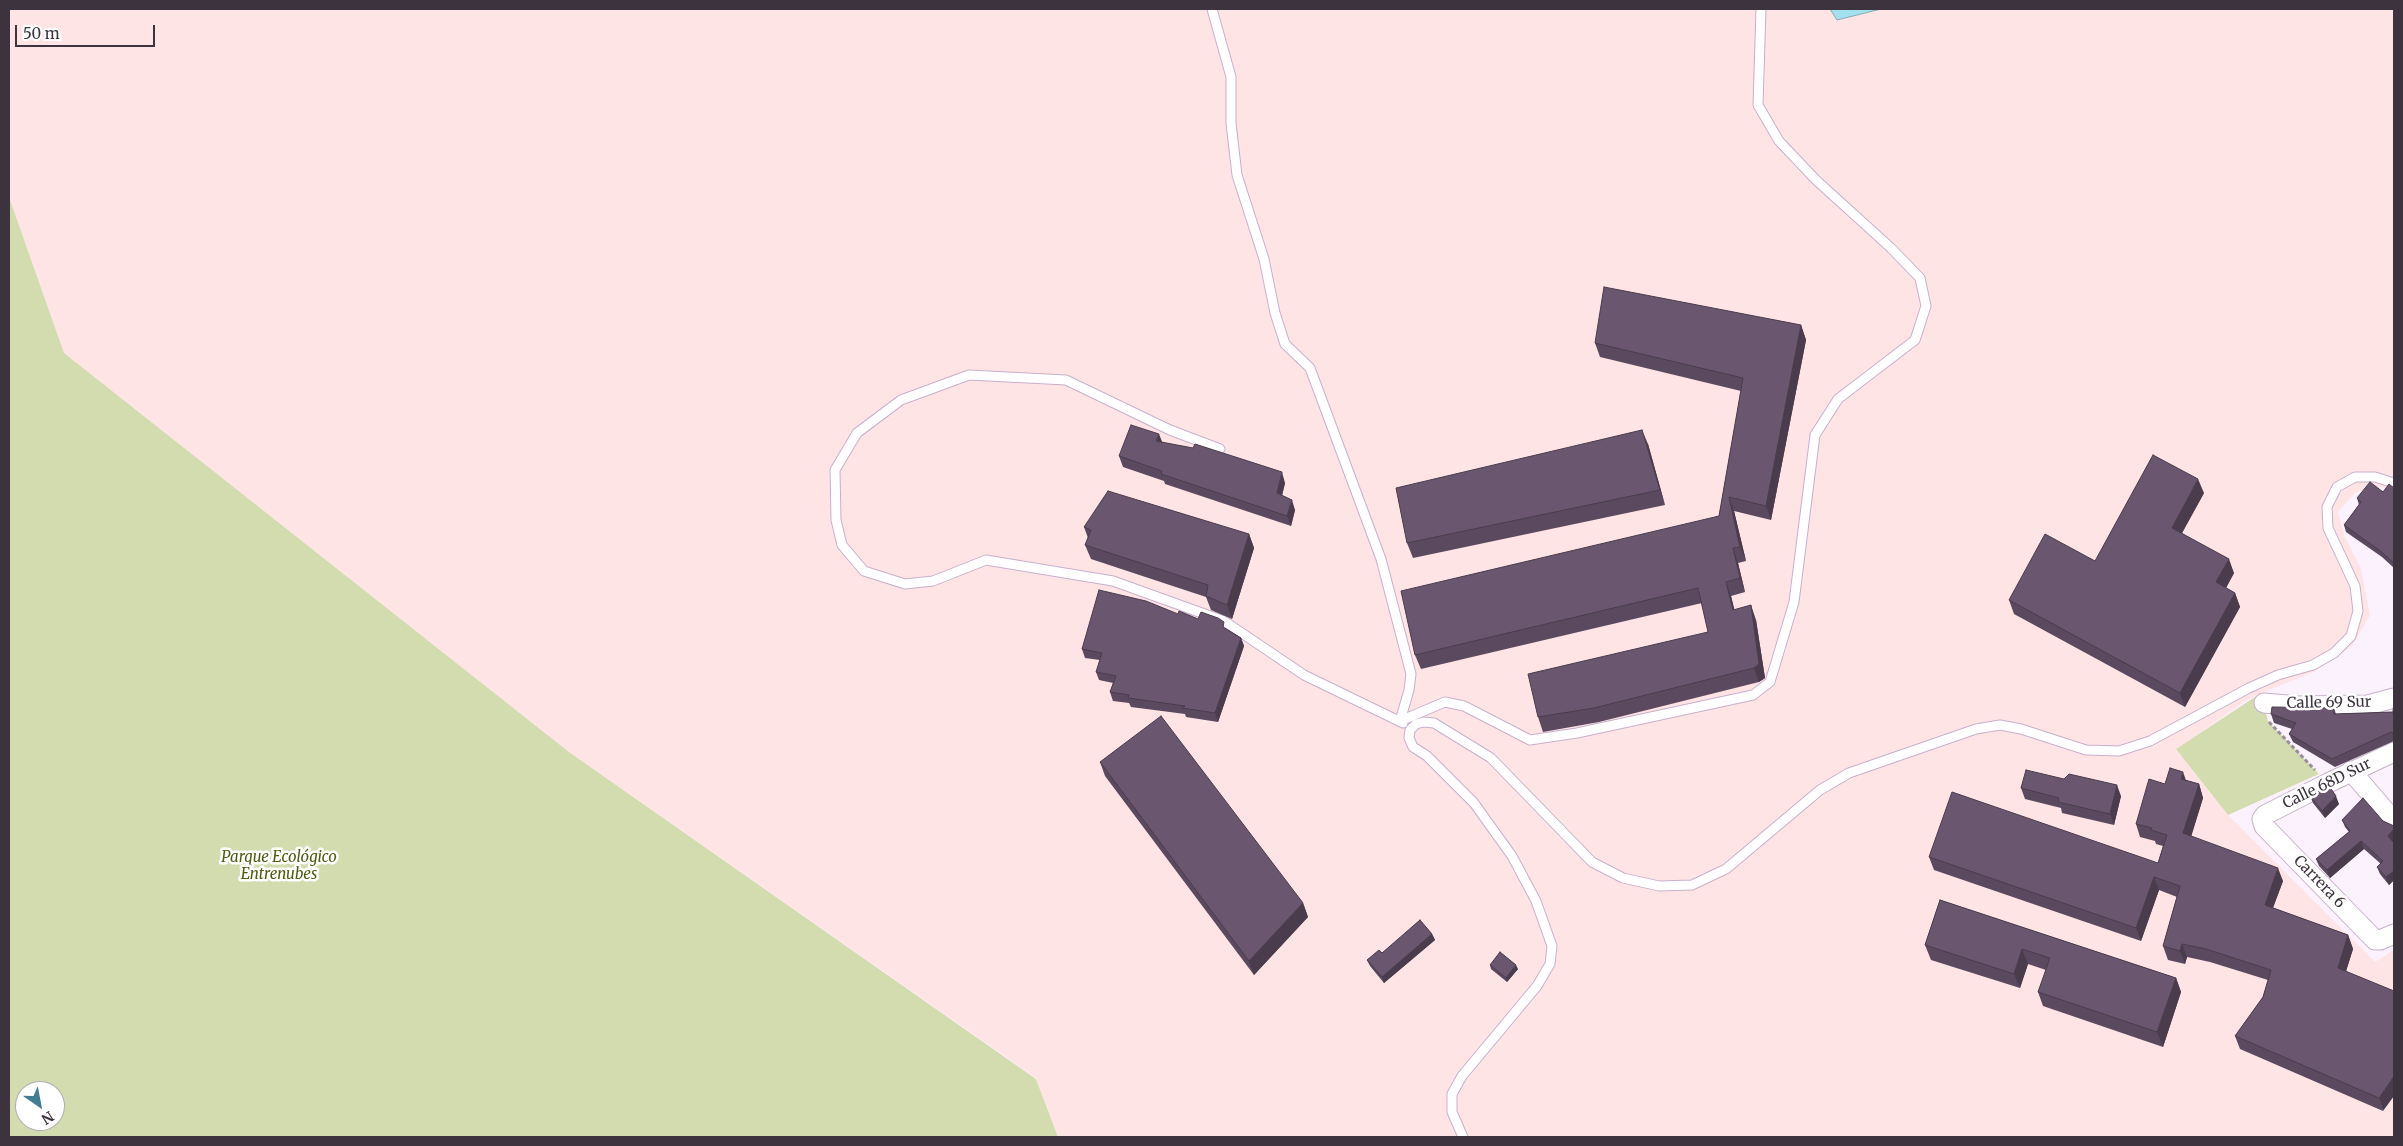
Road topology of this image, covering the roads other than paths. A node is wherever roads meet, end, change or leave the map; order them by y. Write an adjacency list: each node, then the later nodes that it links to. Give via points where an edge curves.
1 (1212, 9): 7 (lane, via 1231,77 1231,123 1237,175 1264,258 1275,312 1285,344 1310,368 1382,559 1411,674)
2 (1761, 9): 7 (lane, via 1758,105 1779,141 1920,278 1926,306 1916,340 1838,399 1815,435 1794,602 1770,682 1753,695 1530,740 1464,706 1445,702)
3 (1220, 449): 7 (lane, via 1170,430 1066,380 969,375 902,400 857,433 835,470 836,520 842,545 864,570 905,584 933,581 986,560 1113,581 1224,621 1304,675)
4 (2394, 483): 8 (lane, via 2375,477 2355,477 2337,487 2327,507 2328,528 2355,586 2358,611 2351,636 2334,653 2313,665 2249,688 2150,741 2119,751 2086,750 2000,725 1976,729 1849,773 1820,790 1726,869 1692,885 1659,886 1623,878 1592,862 1491,758 1434,724 1424,722)
5 (2394, 698): 6 (street, Calle 69 Sur, via 2368,705)
6 (2264, 703)
7 (1400, 721): 8 (lane)
8 (1410, 730): 14 (lane, via 1409,738 1414,747 1474,803 1512,856 1536,901 1552,946 1550,964 1537,986 1462,1076 1452,1094 1452,1112)
9 (2394, 752): 10 (street, Calle 68D Sur)
10 (2351, 771): 11 (street, Calle 68D Sur); 12 (street)
11 (2262, 819): 13 (street, Carrera 6, via 2264,826 2375,940)
12 (2394, 821)
13 (2387, 937)
14 (1463, 1137)

